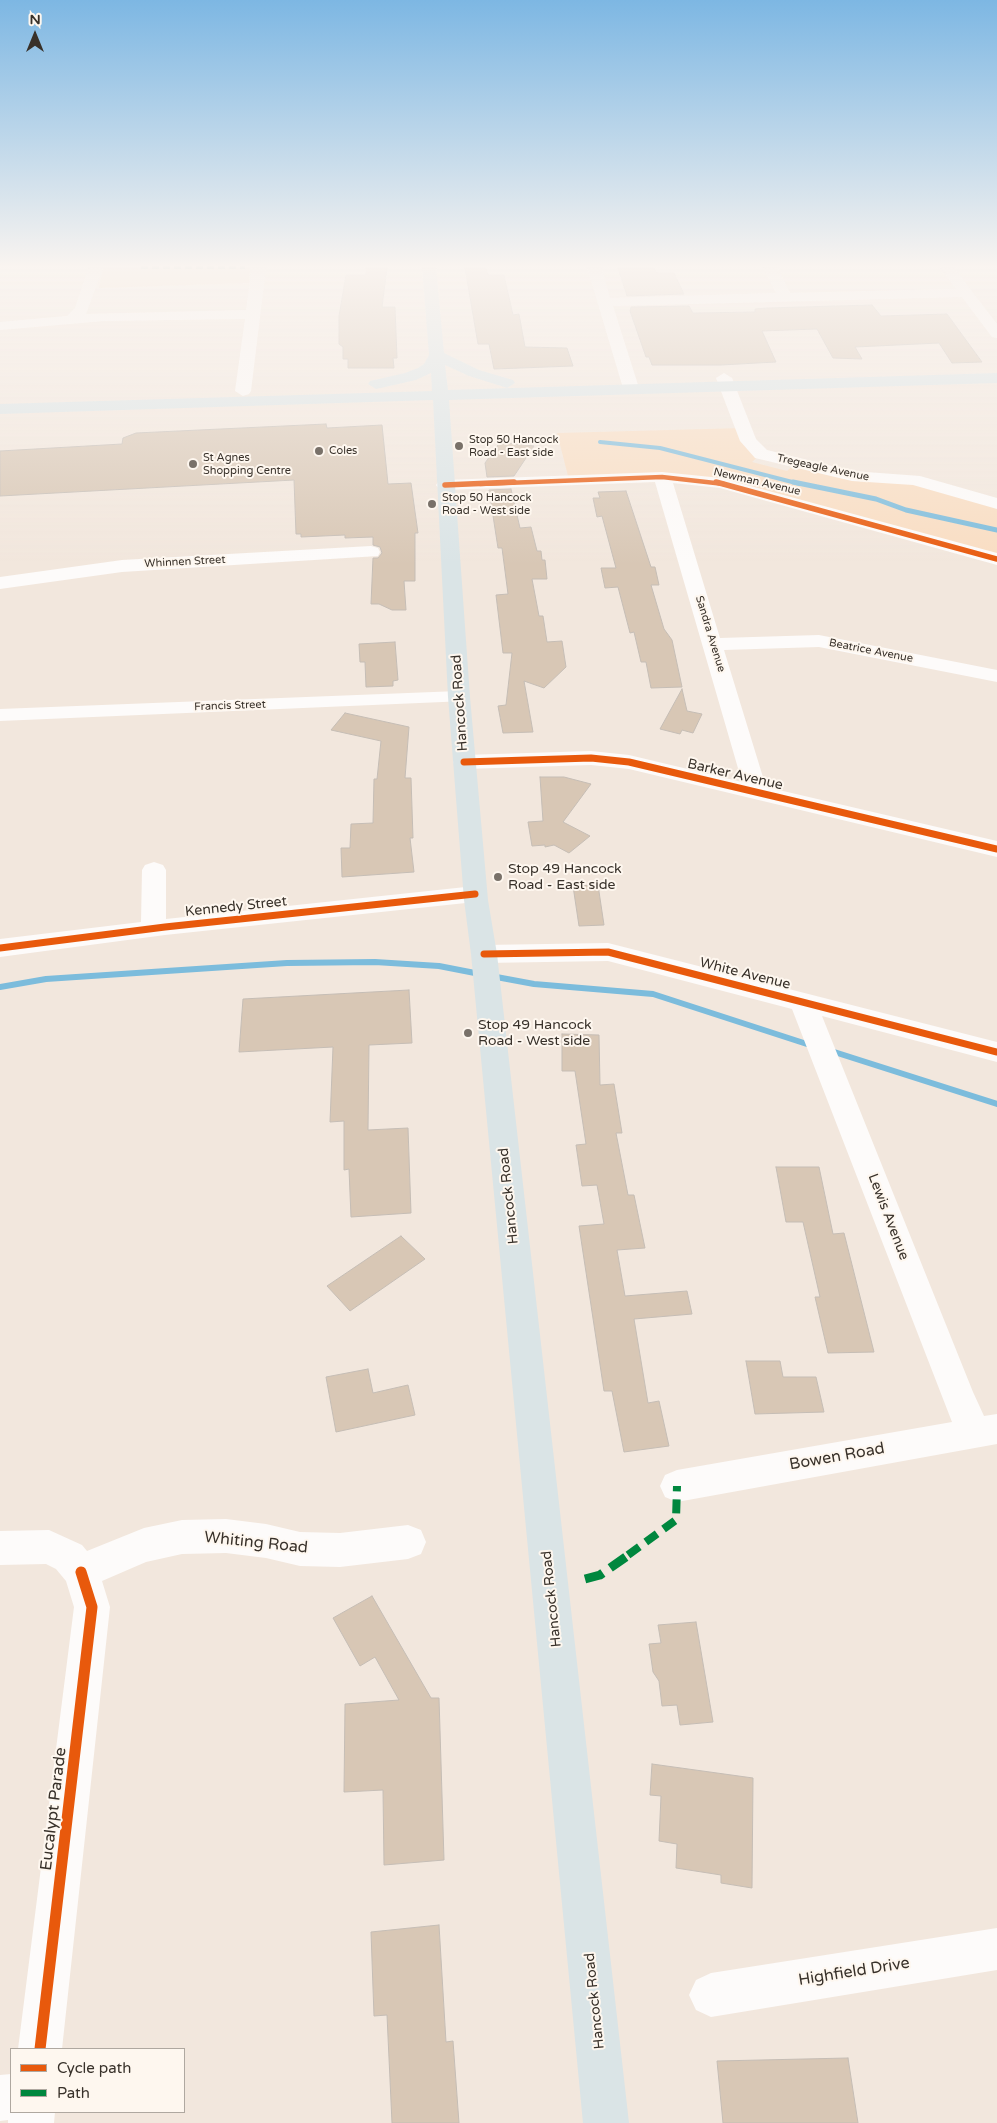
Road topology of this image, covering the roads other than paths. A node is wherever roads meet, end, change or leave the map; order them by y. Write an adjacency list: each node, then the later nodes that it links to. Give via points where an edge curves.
1 (247, 366): 13 (street)
2 (431, 366): 11 (main road, via 416,375)
3 (438, 366): 12 (main road, Hancock Road)
4 (460, 366): 9 (main road)
5 (624, 366): 10 (street)
6 (997, 371): 8 (main road)
7 (997, 378): 8 (main road)
8 (726, 382): 10 (main road); 22 (street, Tregeagle Avenue, via 748,441 761,454 852,476 914,480)
9 (507, 383): 10 (main road); 12 (main road)
10 (630, 384): 12 (main road)
11 (347, 388): 12 (main road); 13 (main road)
12 (440, 389): 14 (main road); 19 (main road, Hancock Road)
13 (243, 391): 16 (main road)
14 (389, 396): 17 (main road); 19 (main road, via 422,405)
15 (0, 398): 16 (main road)
16 (29, 398): 17 (main road, via 87,402)
17 (92, 406): 18 (main road)
18 (0, 409)
19 (443, 423): 21 (main road, Hancock Road)
20 (662, 477): 21 (street, Newman Avenue); 24 (street, Newman Avenue, via 752,490); 26 (street, Sandra Avenue)
21 (445, 485): 28 (main road, Hancock Road)
22 (997, 504)
23 (371, 552): 25 (street, Whinnen Street, via 122,566)
24 (997, 559)
25 (0, 583)
26 (713, 644): 27 (street, Beatrice Avenue, via 819,641); 31 (street, Sandra Avenue)
27 (997, 676)
28 (459, 697): 29 (street, Francis Street); 30 (main road, Hancock Road)
29 (0, 715)
30 (464, 762): 31 (street, Barker Avenue, via 591,758 629,762); 34 (main road, Hancock Road)
31 (756, 792): 32 (street, Barker Avenue)
32 (997, 849)
33 (154, 870): 35 (street)
34 (475, 894): 35 (street, Kennedy Street); 37 (main road, Hancock Road)
35 (153, 929): 36 (street, Kennedy Street)
36 (0, 948)
37 (485, 968): 38 (street, White Avenue, via 608,952); 48 (main road, Hancock Road)
38 (803, 1002): 39 (street, White Avenue); 40 (street, Lewis Avenue, via 956,1392)
39 (997, 1052)
40 (986, 1430): 41 (street, Bowen Road)
41 (677, 1486)
42 (408, 1542): 44 (street, Whiting Road, via 340,1550 300,1549 266,1540 226,1536 182,1537 144,1545)
43 (0, 1548): 44 (street, via 49,1547 69,1557)
44 (81, 1572): 47 (street, Eucalypt Parade, via 92,1607)
45 (997, 1949): 46 (street, Highfield Drive)
46 (711, 1995)
47 (40, 2048)
48 (606, 2123)

